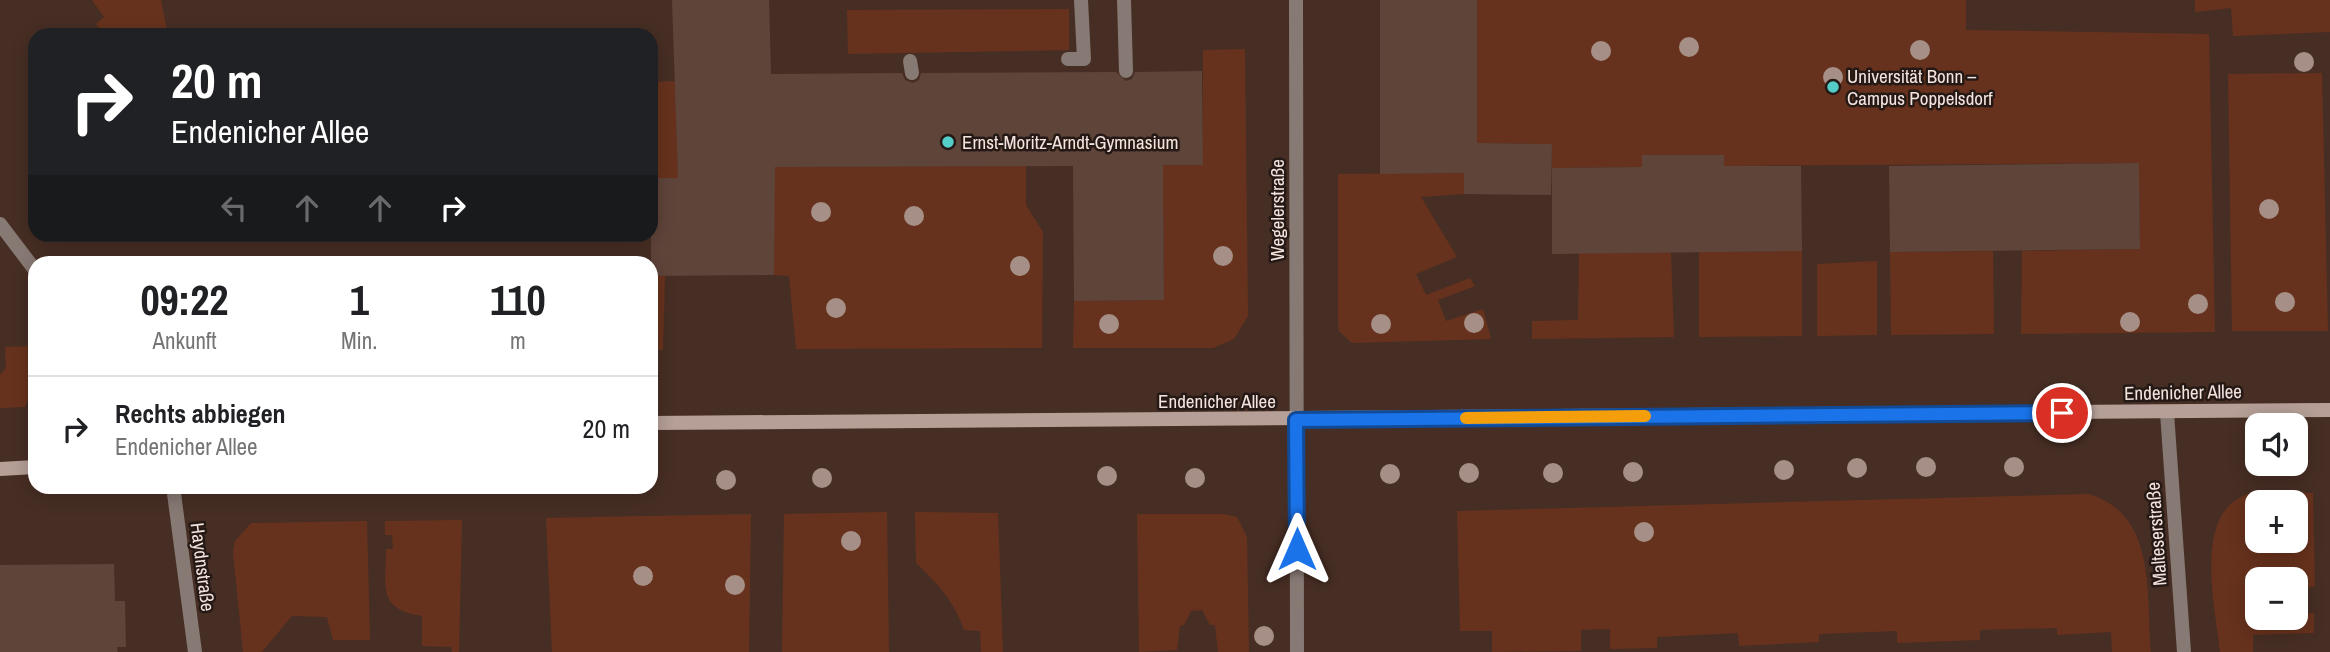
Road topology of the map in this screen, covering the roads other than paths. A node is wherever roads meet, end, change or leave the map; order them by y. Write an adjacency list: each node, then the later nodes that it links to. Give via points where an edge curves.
1 (1081, 0): 4 (street, via 1084,59)
2 (1124, 0): 5 (street)
3 (1296, 0): 10 (street, Wegelerstraße)
4 (1068, 59)
5 (1126, 71)
6 (0, 224): 7 (street)
7 (28, 261)
8 (2330, 410): 9 (street, Endenicher Allee)
9 (2167, 413): 10 (street, Endenicher Allee); 17 (street, Malteserstraße)
10 (1296, 420): 11 (street, Endenicher Allee); 16 (street, Wegelerstraße)
11 (658, 423)
12 (28, 468): 13 (street)
13 (0, 470)
14 (174, 494): 15 (street, Haydnstraße)
15 (195, 652)
16 (1297, 652)
17 (2184, 652)

